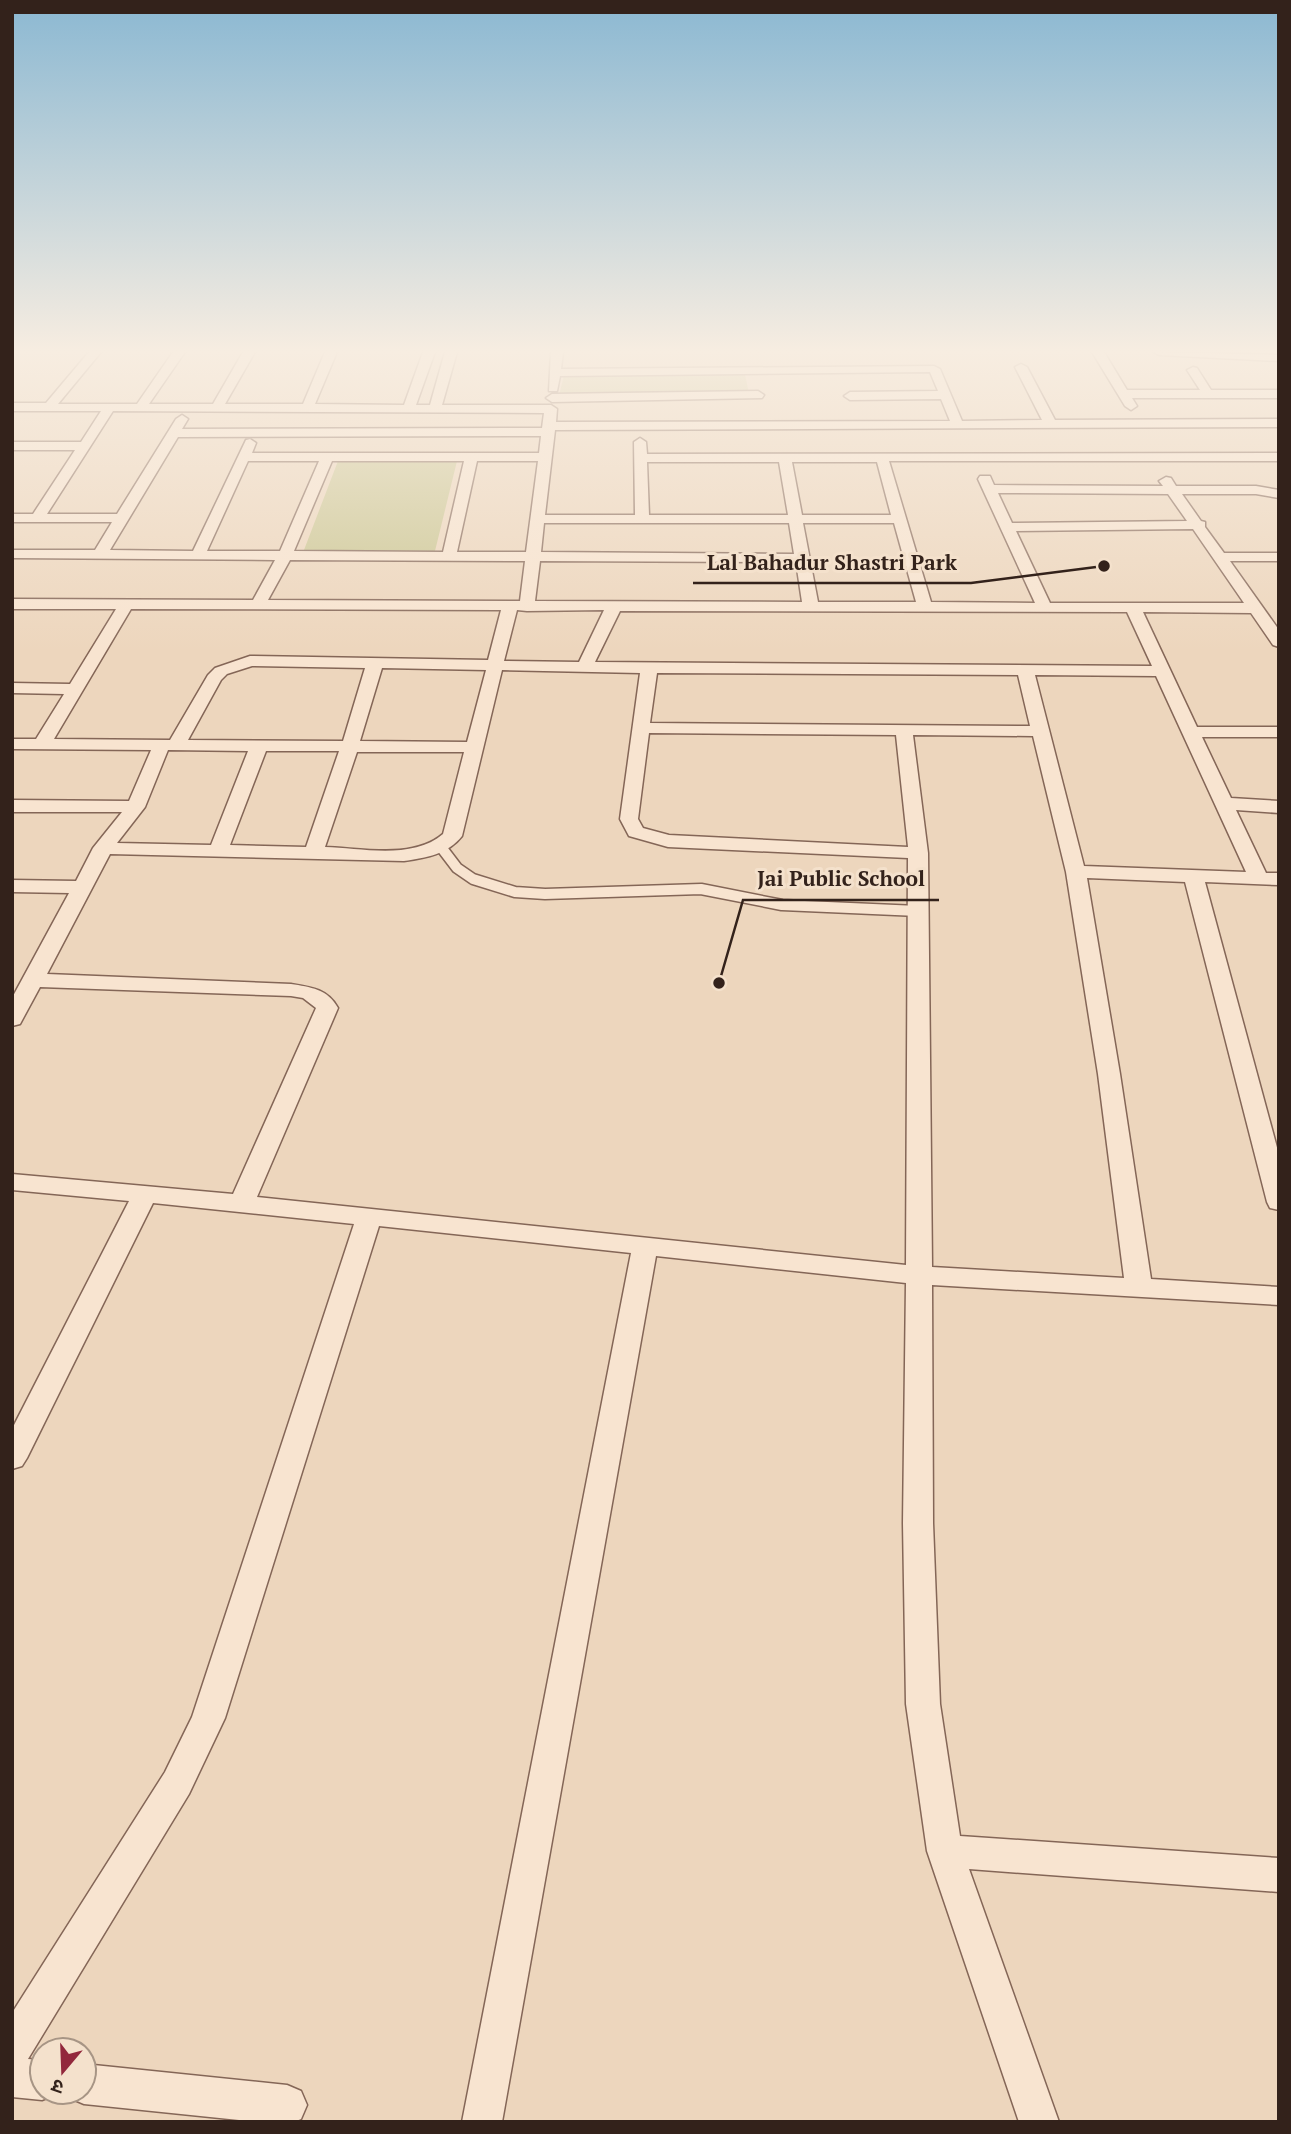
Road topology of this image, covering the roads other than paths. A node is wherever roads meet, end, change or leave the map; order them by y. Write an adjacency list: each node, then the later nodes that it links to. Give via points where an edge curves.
1 (80, 452): 22 (street)
2 (163, 452): 23 (street)
3 (246, 452): 9 (street)
4 (547, 452): 11 (street)
5 (639, 452): 14 (street)
6 (981, 452): 17 (street)
7 (1136, 452): 12 (street)
8 (328, 456): 9 (street); 10 (street); 33 (street)
9 (244, 457): 32 (street)
10 (471, 457): 11 (street); 34 (street)
11 (546, 457): 24 (street)
12 (1148, 457): 13 (street); 19 (street)
13 (1279, 457)
14 (639, 458): 15 (street); 25 (street)
15 (785, 458): 16 (street); 27 (street)
16 (882, 458): 17 (street); 26 (street)
17 (975, 458): 18 (street)
18 (990, 489): 19 (street); 29 (street)
19 (1173, 490): 20 (street); 28 (street)
20 (1279, 494)
21 (12, 518): 22 (street)
22 (37, 518): 23 (street)
23 (122, 518): 31 (street)
24 (539, 519): 25 (street); 35 (street)
25 (642, 519): 27 (street)
26 (899, 519): 27 (street); 45 (street)
27 (796, 520): 37 (street)
28 (1200, 525): 29 (street); 38 (street)
29 (1007, 527): 46 (street)
30 (12, 554): 31 (street)
31 (100, 554): 32 (street)
32 (198, 555): 33 (street)
33 (285, 555): 34 (street); 41 (street)
34 (449, 556): 35 (street)
35 (534, 556): 37 (street); 42 (street)
36 (1279, 557): 38 (street)
37 (803, 558): 44 (street)
38 (1221, 558): 48 (street)
39 (12, 604): 40 (street)
40 (126, 605): 41 (street); 57 (street)
41 (258, 605): 42 (street)
42 (519, 606): 43 (street); 51 (street)
43 (614, 606): 44 (street); 52 (street)
44 (811, 607): 45 (street)
45 (925, 607): 46 (street)
46 (1045, 608): 47 (street)
47 (1133, 608): 48 (street); 55 (street)
48 (1255, 608): 49 (street)
49 (1279, 642)
50 (375, 663): 51 (street); 65 (street, via 250,661 233,665 214,678); 67 (street)
51 (495, 665): 52 (street); 68 (street)
52 (585, 667): 53 (street)
53 (649, 668): 54 (street); 58 (street)
54 (1025, 670): 55 (street); 60 (street)
55 (1161, 671): 61 (street)
56 (12, 688): 57 (street)
57 (75, 689): 64 (street)
58 (641, 728): 59 (street); 77 (street, via 629,819 636,832 668,841)
59 (904, 730): 60 (street); 77 (street)
60 (1040, 731): 78 (street)
61 (1190, 732): 62 (street); 69 (street)
62 (1279, 732)
63 (12, 744): 64 (street)
64 (42, 744): 65 (street)
65 (169, 745): 66 (street); 71 (street)
66 (259, 745): 67 (street); 75 (street)
67 (351, 746): 68 (street); 76 (street)
68 (475, 747): 73 (street, via 452,836)
69 (1223, 803): 72 (street); 80 (street)
70 (12, 806): 71 (street)
71 (136, 807): 74 (street)
72 (1279, 807)
73 (441, 847): 76 (street, via 404,855); 83 (lane, via 457,868 473,879 515,891 701,889 782,905)
74 (103, 848): 75 (street); 82 (street)
75 (219, 850): 76 (street)
76 (313, 853)
77 (918, 853): 83 (street)
78 (1076, 872): 79 (street); 93 (street)
79 (1193, 875): 80 (street); 88 (street)
80 (1269, 879)
81 (12, 886): 82 (street)
82 (82, 887): 84 (street)
83 (918, 911): 92 (street)
84 (33, 980): 85 (street); 89 (street, via 291,990 324,1002 327,1009)
85 (12, 1020)
86 (12, 1182): 87 (street)
87 (145, 1194): 89 (street); 95 (street)
88 (1279, 1202)
89 (242, 1203): 90 (street)
90 (369, 1217): 91 (street); 98 (street, via 208,1718 177,1783)
91 (645, 1246): 92 (street); 101 (street)
92 (919, 1275): 93 (street); 96 (street, via 923,1704)
93 (1139, 1289): 94 (street)
94 (1279, 1296)
95 (12, 1458)
96 (945, 1851): 97 (street); 102 (street)
97 (1279, 1875)
98 (12, 2049)
99 (98, 2085): 100 (street)
100 (287, 2105)
101 (482, 2122)
102 (1039, 2122)

